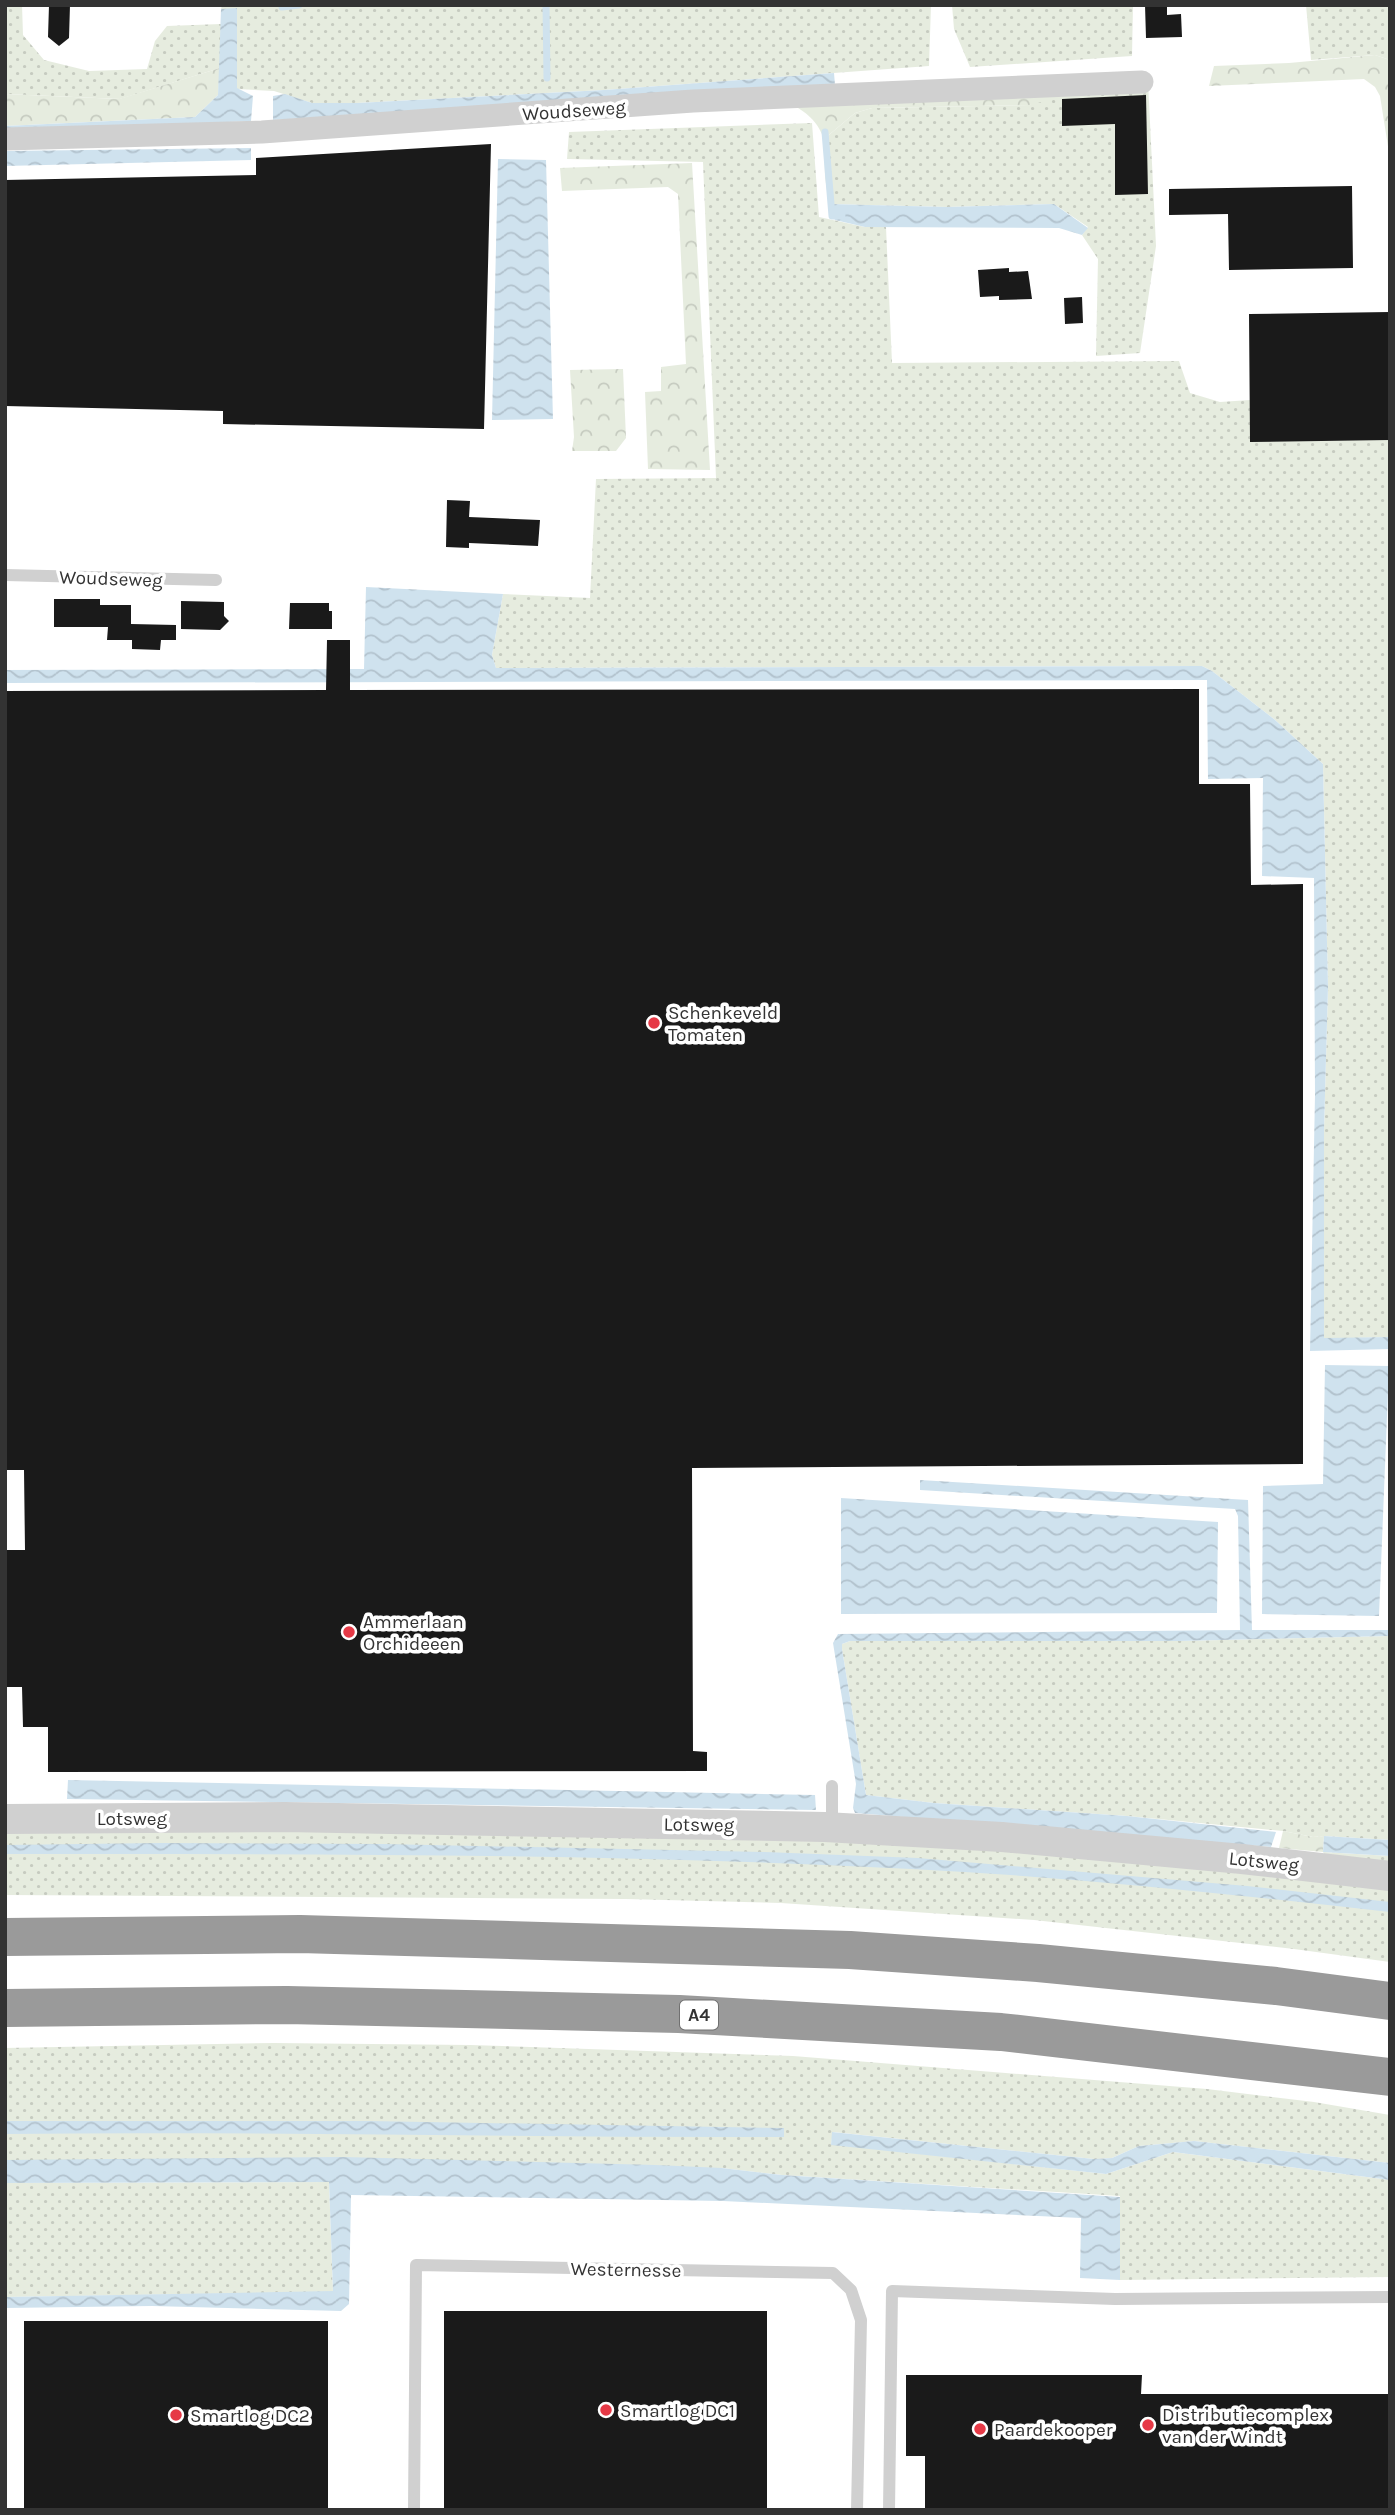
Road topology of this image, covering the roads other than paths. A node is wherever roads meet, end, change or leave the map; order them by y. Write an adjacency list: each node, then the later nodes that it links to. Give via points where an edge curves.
1 (1142, 82): 2 (street, Woudseweg, via 693,101 262,132)
2 (5, 139)
3 (5, 575): 4 (lane, Woudseweg)
4 (216, 580)
5 (832, 1786): 7 (lane)
6 (5, 1819): 7 (street, Lotsweg, via 285,1817)
7 (832, 1827): 8 (street, Lotsweg, via 1002,1837)
8 (1390, 1876)
9 (5, 1937): 10 (highway, via 300,1934 850,1950 1065,1966)
10 (1390, 2001)
11 (5, 2008): 12 (highway, A4, via 287,2005 679,2014 1001,2032)
12 (1390, 2077)
13 (1390, 2297): 16 (lane, via 1115,2299 892,2291)
14 (414, 2510): 15 (lane, Westernesse, via 416,2266 833,2273 851,2290 861,2320)
15 (857, 2510)
16 (888, 2510)

